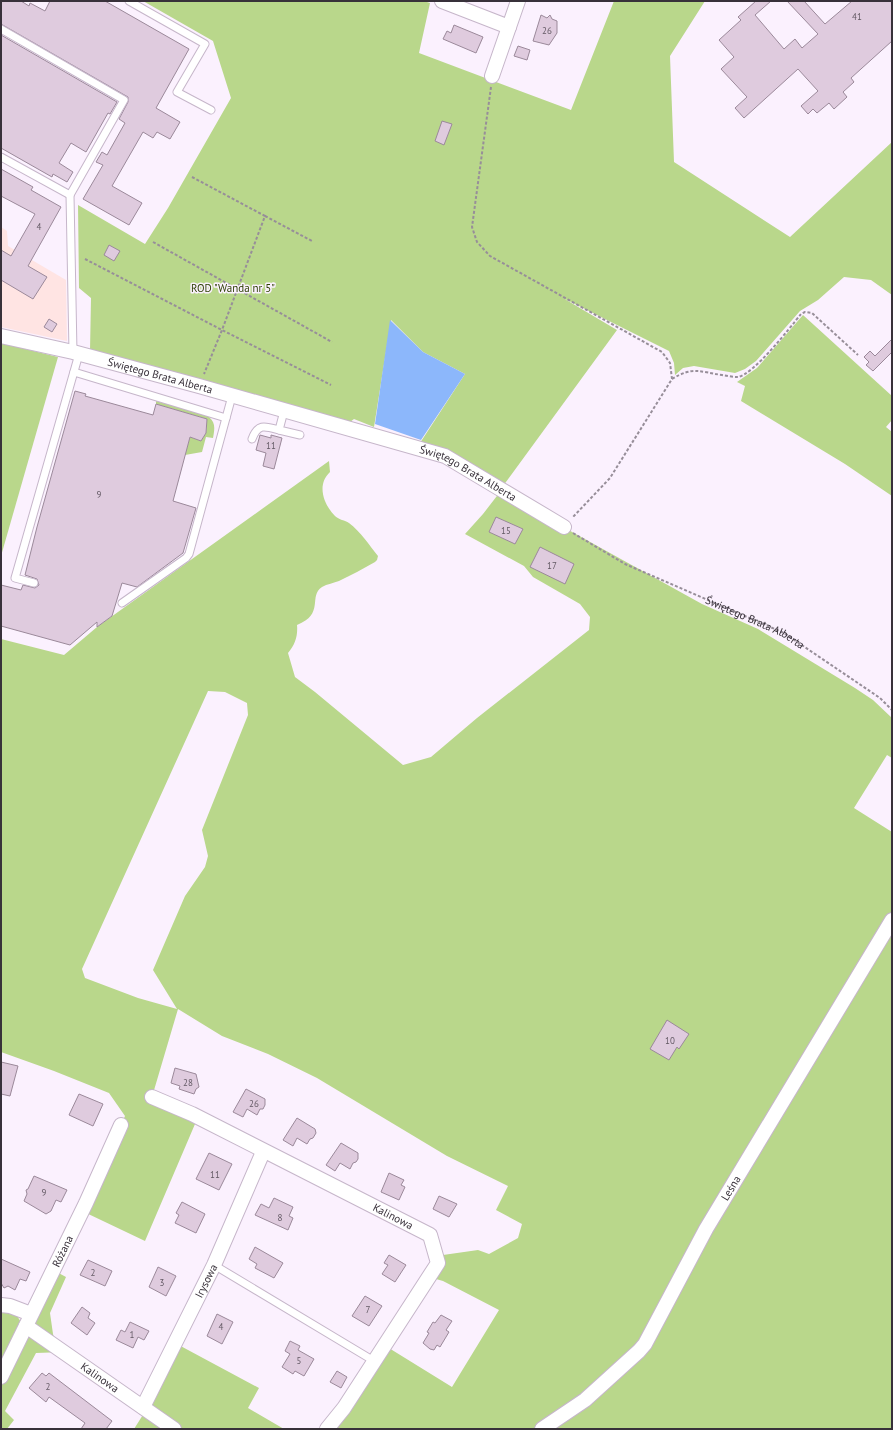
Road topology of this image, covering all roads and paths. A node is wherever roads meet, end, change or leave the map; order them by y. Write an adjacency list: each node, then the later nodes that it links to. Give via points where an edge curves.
1 (129, 1): 7 (lane, via 205,44 178,92)
2 (442, 1): 4 (street)
3 (518, 1): 4 (street)
4 (509, 27): 6 (street)
5 (1, 29): 10 (lane, via 124,100)
6 (492, 76): 22 (path, via 472,227 477,242 490,256 662,352 670,363)
7 (211, 110)
8 (1, 156): 10 (lane)
9 (192, 177): 11 (path)
10 (70, 195): 19 (lane)
11 (265, 216): 13 (path); 15 (path)
12 (153, 242): 15 (path)
13 (312, 242)
14 (85, 259): 16 (path)
15 (238, 289): 16 (path); 18 (path)
16 (222, 330): 23 (path); 24 (path)
17 (1, 336): 19 (street, Świętego Brata Alberta)
18 (332, 342)
19 (76, 353): 21 (lane); 24 (street, Świętego Brata Alberta)
20 (858, 355): 22 (path, via 812,313 805,312 760,361 742,376 690,370)
21 (74, 372): 27 (lane); 32 (lane, via 15,578)
22 (672, 379): 31 (path, via 610,478)
23 (331, 385)
24 (199, 386): 25 (street, Świętego Brata Alberta)
25 (232, 396): 26 (street, Świętego Brata Alberta); 27 (lane)
26 (284, 411): 28 (lane); 31 (street, Świętego Brata Alberta, via 445,456)
27 (226, 418): 33 (lane, via 189,554)
28 (279, 430): 29 (lane); 30 (lane, via 262,427 256,431)
29 (300, 435)
30 (252, 439)
31 (564, 527): 34 (path, Świętego Brata Alberta, via 625,564 784,633 880,698)
32 (34, 583)
33 (122, 603)
34 (892, 710)
35 (892, 920): 47 (street, Leśna, via 706,1229 645,1344 585,1400)
36 (152, 1097): 38 (street, Kalinowa, via 192,1114)
37 (121, 1124): 41 (street, Różana)
38 (263, 1152): 39 (street, Irysowa); 42 (street, Kalinowa, via 430,1235 438,1263)
39 (214, 1265): 42 (lane); 44 (street, Irysowa)
40 (1, 1305): 41 (street, Kalinowa, via 10,1306)
41 (29, 1320): 43 (street, Różana); 44 (street, Kalinowa)
42 (374, 1361): 46 (street, Kalinowa, via 344,1408)
43 (1, 1377)
44 (143, 1407): 45 (street, Kalinowa)
45 (174, 1429)
46 (327, 1429)
47 (542, 1429)

